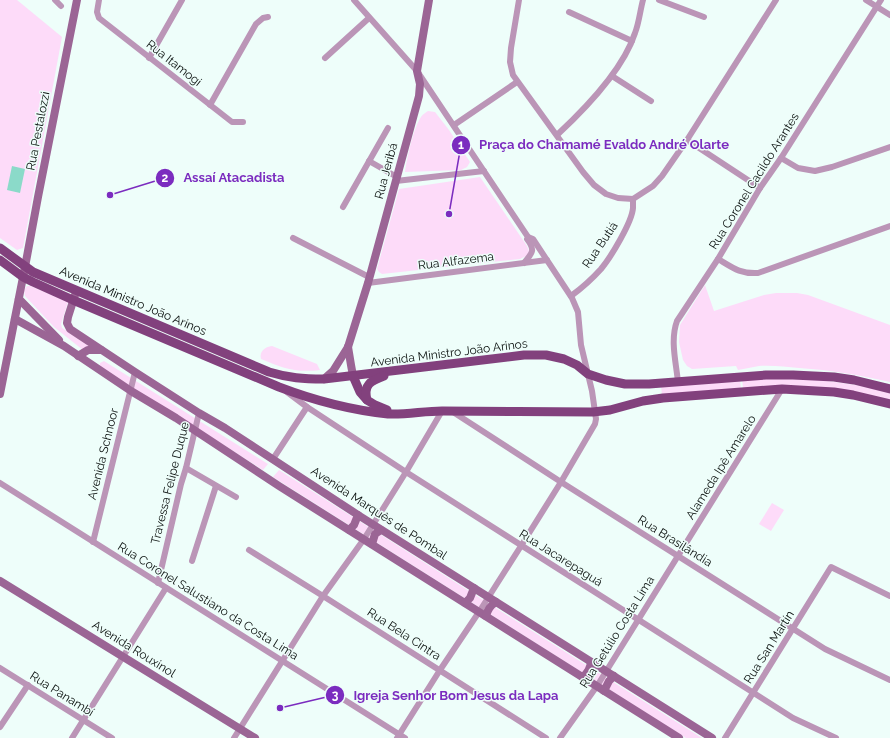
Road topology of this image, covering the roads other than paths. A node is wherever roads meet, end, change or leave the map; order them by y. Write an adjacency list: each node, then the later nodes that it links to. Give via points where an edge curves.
1 (55, 0): 13 (street)
2 (77, 0): 49 (main road, Rua Pestalozzi)
3 (98, 0): 21 (street, Rua Itamogi, via 99,18)
4 (182, 0): 21 (street)
5 (354, 0): 19 (street)
6 (429, 0): 23 (main road, Rua Jeribá)
7 (519, 0): 25 (street, via 510,62)
8 (642, 0): 20 (street)
9 (659, 0): 18 (street)
10 (776, 0): 32 (street)
11 (866, 0): 14 (street)
12 (881, 0): 14 (street, Rua Coronel Cacildo Arantes)
13 (61, 6)
14 (877, 7): 16 (street); 34 (street, Rua Coronel Cacildo Arantes)
15 (569, 12): 20 (street)
16 (890, 15)
17 (268, 17): 27 (street, via 256,24)
18 (704, 17)
19 (369, 18): 22 (street); 23 (street)
20 (632, 41): 24 (street)
21 (149, 58): 27 (street, Rua Itamogi)
22 (325, 58)
23 (417, 71): 29 (street); 37 (main road, Rua Jeribá, via 419,96)
24 (612, 76): 26 (street); 31 (street, via 587,106)
25 (517, 82): 29 (street); 31 (street)
26 (651, 101)
27 (210, 105): 28 (street, Rua Itamogi, via 232,122)
28 (243, 122)
29 (454, 125): 36 (street)
30 (388, 128): 35 (street)
31 (557, 135): 39 (street, via 594,185 606,194)
32 (687, 140): 38 (street); 39 (street, via 653,186)
33 (890, 147): 34 (street, via 815,171 798,168)
34 (781, 158): 38 (street, Rua Coronel Cacildo Arantes)
35 (369, 162): 37 (street); 40 (street)
36 (484, 171): 37 (street); 42 (street)
37 (396, 179): 51 (main road, Rua Jeribá)
38 (760, 188): 45 (street, Rua Coronel Cacildo Arantes)
39 (633, 199): 53 (street, Rua Butiá, via 628,225 618,243 602,268)
40 (343, 207)
41 (890, 226): 45 (street, via 758,272 740,272)
42 (528, 237): 47 (street, via 533,239); 48 (street, via 533,248)
43 (293, 238): 51 (street)
44 (0, 248): 49 (main road, Avenida Ministro João Arinos)
45 (718, 259): 66 (street, Rua Coronel Cacildo Arantes, via 674,328)
46 (0, 260): 50 (main road, Avenida Ministro João Arinos)
47 (547, 260): 48 (street, Rua Alfazema); 53 (street)
48 (524, 263): 51 (street, Rua Alfazema)
49 (25, 267): 50 (main road, Rua Pestalozzi); 52 (main road, Avenida Ministro João Arinos)
50 (23, 277): 54 (main road, Rua Pestalozzi); 55 (main road, Avenida Ministro João Arinos)
51 (368, 280): 58 (main road, Rua Jeribá)
52 (76, 291): 55 (main road, Avenida Marquês de Pombal); 65 (main road, Avenida Ministro João Arinos, via 269,372 297,378)
53 (571, 296): 63 (street, via 578,312 581,345)
54 (19, 299): 56 (main road, Rua Pestalozzi); 57 (main road)
55 (73, 300): 59 (main road, Avenida Marquês de Pombal, via 68,326); 67 (main road, Avenida Ministro João Arinos)
56 (15, 319): 57 (main road); 71 (main road, Rua Pestalozzi)
57 (64, 346): 60 (main road)
58 (348, 346): 64 (main road); 65 (main road, via 333,371)
59 (101, 350): 60 (main road, via 88,350); 62 (main road, Avenida Marquês de Pombal)
60 (78, 356): 70 (main road)
61 (398, 370): 63 (main road, Avenida Ministro João Arinos, via 546,354 577,365); 64 (main road, Avenida Ministro João Arinos); 73 (main road, via 369,383 366,390)
62 (135, 372): 70 (street, Avenida Schnoor); 79 (main road, Avenida Marquês de Pombal)
63 (588, 374): 66 (main road, Avenida Ministro João Arinos, via 625,384); 78 (street)
64 (353, 376): 65 (main road, Avenida Ministro João Arinos); 73 (main road, via 360,392)
65 (324, 379)
66 (678, 382): 69 (main road, Avenida Ministro João Arinos, via 793,375 854,380); 72 (main road)
67 (279, 387): 75 (street, Rua Jacarepaguá); 80 (main road, Avenida Ministro João Arinos, via 341,406 388,414)
68 (782, 389): 72 (main road, Avenida Ministro João Arinos); 74 (main road, Avenida Ministro João Arinos, via 834,392); 98 (street, Alameda Ipê Amarelo)
69 (890, 389)
70 (131, 391): 81 (main road); 94 (street, Avenida Schnoor)
71 (0, 394)
72 (680, 396): 78 (main road, Avenida Ministro João Arinos)
73 (367, 400): 80 (main road, via 389,411)
74 (890, 404)
75 (307, 407): 82 (street); 84 (street, Rua Jacarepaguá)
76 (442, 411): 77 (main road, Avenida Ministro João Arinos); 80 (main road, Avenida Ministro João Arinos); 84 (street)
77 (453, 412): 78 (main road, Avenida Ministro João Arinos); 85 (street, Rua Brasilândia)
78 (595, 412): 85 (street, via 595,424)
79 (199, 413): 81 (street, Travessa Felipe Duque); 82 (main road, Avenida Marquês de Pombal)
80 (410, 413)
81 (195, 431): 83 (street, Travessa Felipe Duque); 91 (main road)
82 (273, 459): 89 (main road, Avenida Marquês de Pombal)
83 (186, 468): 87 (street); 101 (street, Travessa Felipe Duque)
84 (406, 472): 90 (street); 96 (street, Rua Jacarepaguá)
85 (561, 482): 96 (street); 98 (street, Rua Brasilândia)
86 (0, 483): 94 (street, Rua Coronel Salustiano da Costa Lima)
87 (216, 486): 88 (street); 99 (street)
88 (236, 497)
89 (358, 515): 90 (main road, Avenida Marquês de Pombal); 91 (main road)
90 (373, 524): 92 (main road, Avenida Marquês de Pombal); 93 (street)
91 (349, 530): 93 (main road)
92 (381, 530): 95 (main road, via 375,534); 103 (main road, Avenida Marquês de Pombal)
93 (364, 539): 95 (main road); 104 (street)
94 (93, 542): 101 (street, Rua Coronel Salustiano da Costa Lima)
95 (372, 544): 107 (main road)
96 (521, 546): 106 (street); 109 (street, Rua Jacarepaguá)
97 (249, 550): 104 (street, Rua Bela Cintra)
98 (678, 556): 109 (street, Rua Getúlio Costa Lima); 110 (street, Rua Brasilândia)
99 (192, 561)
100 (0, 581): 111 (main road, Avenida Rouxinol)
101 (158, 583): 102 (street, Rua Coronel Salustiano da Costa Lima)
102 (166, 588): 111 (street); 112 (street, Rua Coronel Salustiano da Costa Lima)
103 (474, 588): 106 (main road, Avenida Marquês de Pombal); 107 (main road)
104 (323, 596): 112 (street); 115 (street, Rua Bela Cintra)
105 (890, 596): 110 (street, Rua San Martín, via 831,567)
106 (492, 600): 108 (main road, via 488,610); 113 (main road, Avenida Marquês de Pombal)
107 (465, 603): 108 (main road)
108 (483, 614): 115 (street); 118 (main road)
109 (638, 620): 116 (street, Rua Getúlio Costa Lima); 123 (street, Rua Jacarepaguá)
110 (794, 629): 119 (street, Rua Brasilândia, via 825,649); 123 (street, Rua San Martín)
111 (122, 657): 124 (street); 126 (main road, Avenida Rouxinol)
112 (282, 661): 126 (street); 127 (street, Rua Coronel Salustiano da Costa Lima)
113 (591, 662): 116 (main road, Avenida Marquês de Pombal); 118 (main road, via 590,669)
114 (0, 668): 120 (street, Rua Panambí)
115 (440, 670): 127 (street); 133 (street, Rua Bela Cintra)
116 (606, 671): 117 (main road, Avenida Marquês de Pombal); 121 (street, Rua Getúlio Costa Lima)
117 (614, 676): 122 (main road); 128 (main road, Avenida Marquês de Pombal)
118 (583, 677): 121 (main road)
119 (890, 680)
120 (28, 685): 124 (street, Rua Panambí); 125 (street)
121 (597, 686): 122 (main road); 134 (street, Rua Getúlio Costa Lima)
122 (604, 691): 135 (main road)
123 (753, 693): 136 (street, Rua San Martín); 137 (street, Rua Jacarepaguá, via 793,718)
124 (83, 720): 129 (street); 130 (street, Rua Panambí)
125 (0, 727)
126 (240, 728): 131 (street); 132 (main road, Avenida Rouxinol)
127 (400, 737)
128 (709, 737)
129 (72, 738)
130 (112, 738)
131 (234, 738)
132 (255, 738)
133 (546, 738)
134 (560, 738)
135 (679, 738)
136 (725, 738)
137 (836, 738)

